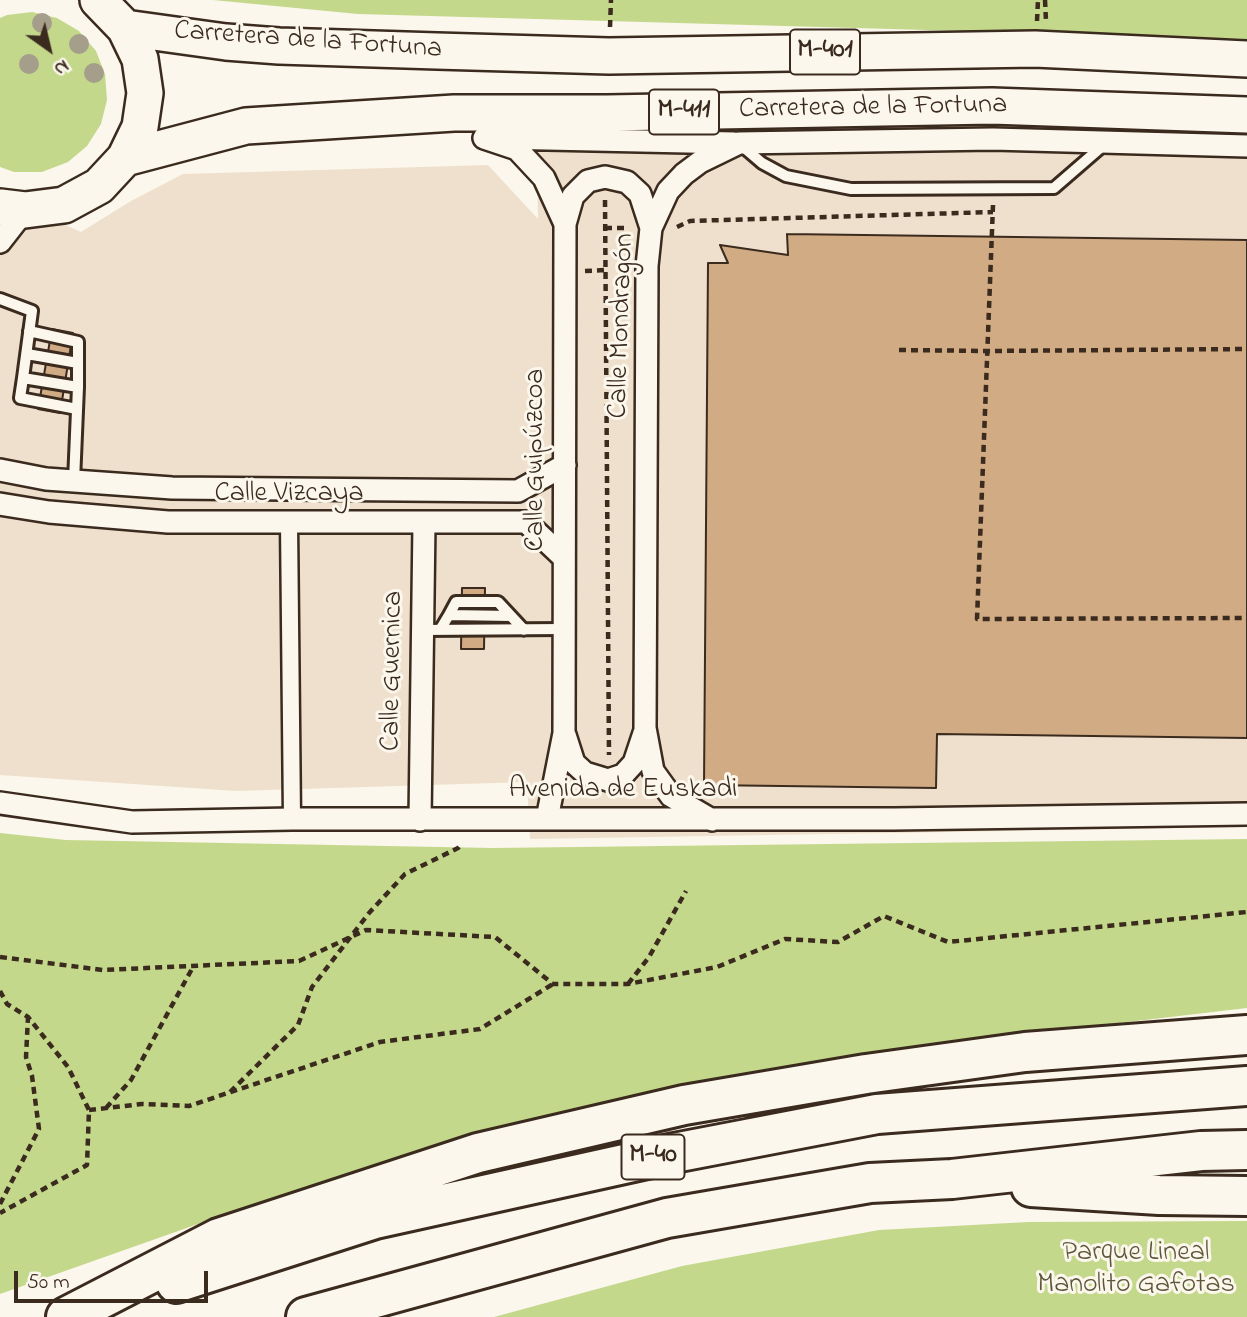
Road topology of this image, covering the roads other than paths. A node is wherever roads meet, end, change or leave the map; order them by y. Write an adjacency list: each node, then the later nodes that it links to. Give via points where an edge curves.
1 (98, 0): 2 (main road)
2 (125, 28): 3 (main road, Carretera de la Fortuna / M-401, via 253,44 609,56 1035,49); 10 (main road, via 140,59 145,93 140,127)
3 (1247, 60)
4 (454, 114): 5 (main road, Carretera de la Fortuna / M-411, via 992,106); 6 (street); 10 (main road, Carretera de la Fortuna / M-411, via 246,126)
5 (1247, 115)
6 (484, 138): 8 (street); 12 (street, Calle Guipúzcoa, via 517,149 544,178)
7 (1108, 141): 8 (street, Calle Mondragón); 8 (lane, via 1054,188 850,189 786,176); 9 (street, Calle Mondragón)
8 (739, 143): 13 (street, Calle Mondragón, via 684,174 668,191)
9 (1247, 146)
10 (125, 158): 11 (main road, via 99,186 64,205)
11 (13, 209): 14 (street)
12 (565, 224): 13 (street, via 573,196 588,181 605,177 626,182 640,194); 22 (street, Calle Guipúzcoa)
13 (651, 228): 32 (street, Calle Mondragón)
14 (0, 242)
15 (0, 299): 16 (lane, via 33,311)
16 (29, 331): 17 (lane); 18 (lane, via 78,342)
17 (27, 354): 18 (lane); 19 (lane)
18 (78, 363): 20 (lane)
19 (23, 378): 20 (lane); 21 (lane, via 20,398)
20 (78, 387): 21 (lane)
21 (77, 409): 24 (lane)
22 (565, 464): 24 (street, Calle Vizcaya, via 518,491 172,488); 28 (street, Calle Guipúzcoa)
23 (0, 470): 24 (street, Calle Vizcaya)
24 (74, 481)
25 (0, 504): 26 (street, Calle Vizcaya, via 168,522)
26 (289, 523): 27 (street, Calle Vizcaya); 36 (street)
27 (424, 523): 28 (street, Calle Vizcaya, via 526,522); 30 (street, Calle Guernica)
28 (564, 558): 29 (street, Calle Guipúzcoa)
29 (564, 629): 31 (lane); 33 (street, Calle Guipúzcoa)
30 (431, 630): 31 (lane); 31 (lane, via 449,615 511,616); 38 (street, Calle Guernica)
31 (524, 630)
32 (645, 729): 33 (street, via 634,763 623,775 608,780 585,773 574,763); 39 (street, Calle Mondragón, via 653,771 671,796)
33 (564, 733): 37 (street, Calle Guipúzcoa)
34 (0, 803): 36 (street, Avenida de Euskadi, via 132,822)
35 (1247, 814): 39 (street, Avenida de Euskadi)
36 (292, 819): 38 (street, Avenida de Euskadi)
37 (547, 819): 38 (street, Avenida de Euskadi); 39 (street, Avenida de Euskadi)
38 (419, 820)
39 (712, 820)
40 (1247, 1035): 45 (highway, via 1024,1052 866,1074 684,1105 491,1150 219,1238)
41 (1247, 1086): 46 (highway, M-40, via 877,1114 674,1153 375,1219)
42 (1247, 1150): 43 (highway, M-40, via 1201,1151)
43 (952, 1179): 44 (highway, via 1056,1190); 47 (highway, M-40, via 870,1183 667,1218)
44 (1247, 1196)
45 (66, 1317)
46 (77, 1317)
47 (306, 1317)

